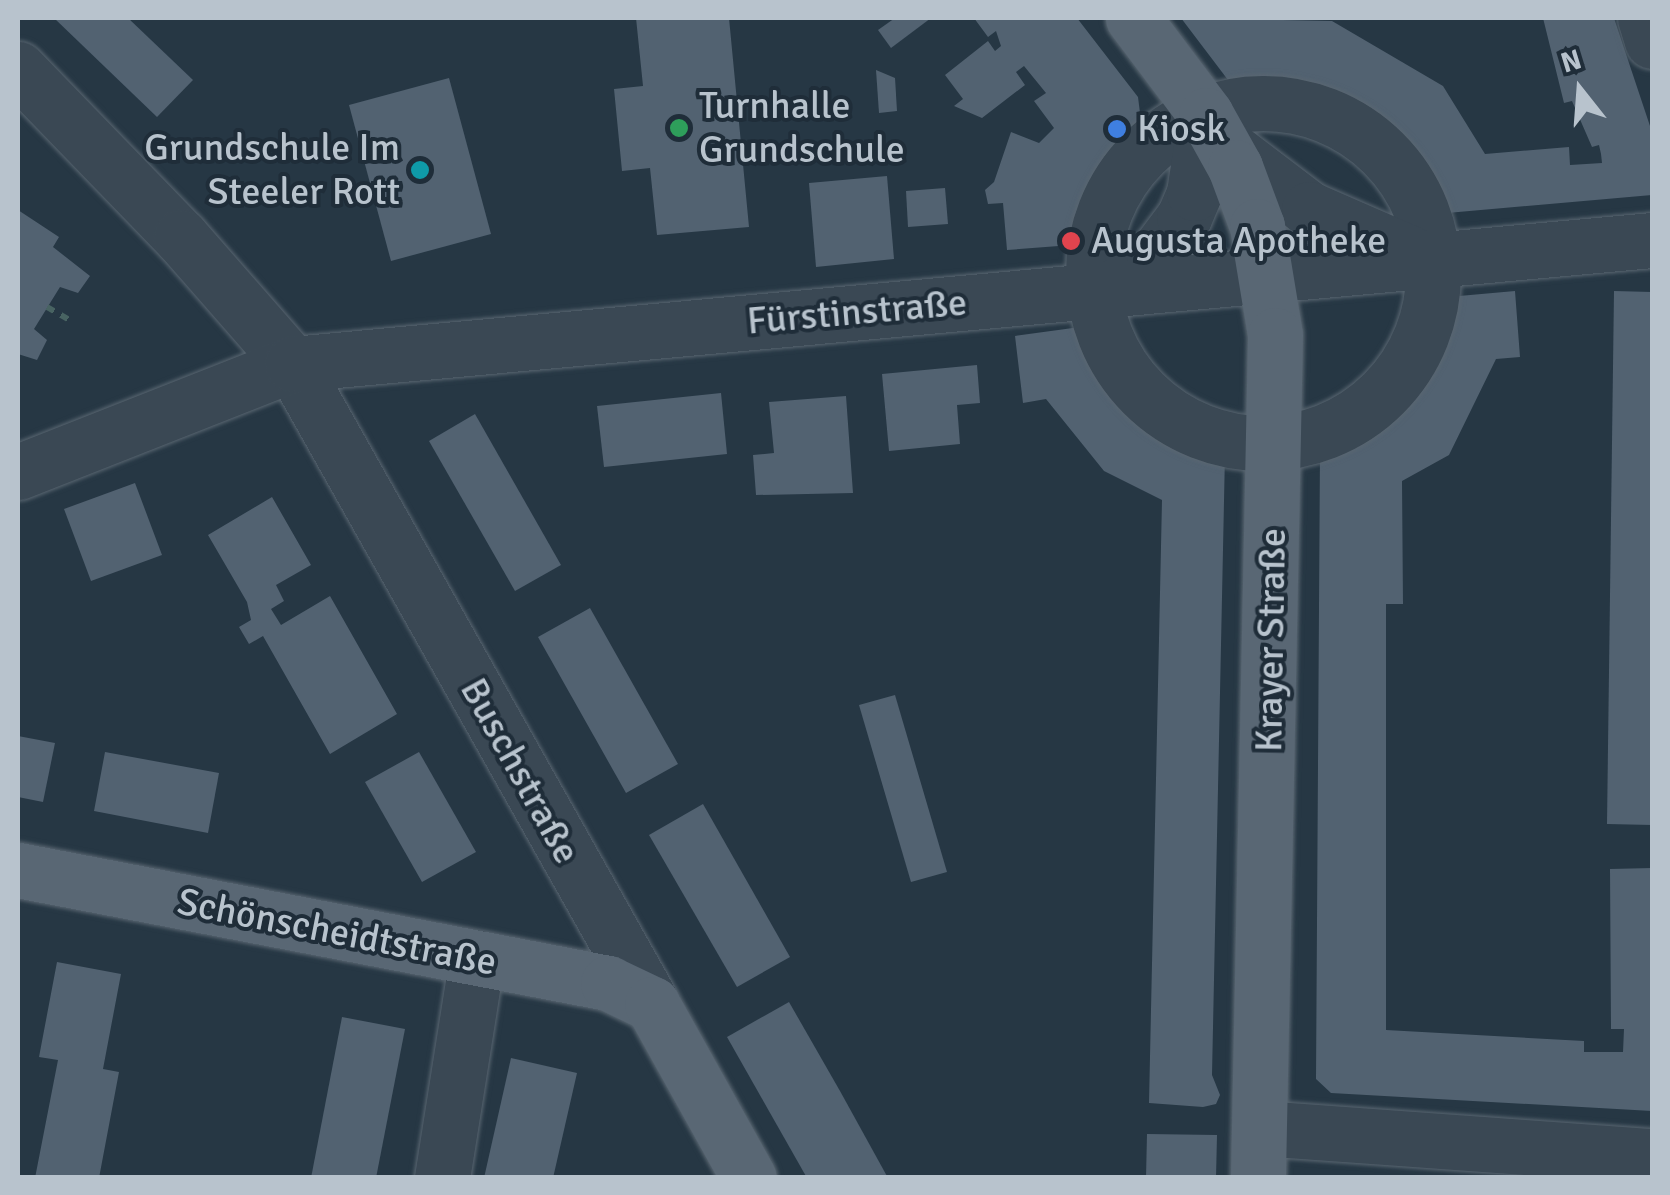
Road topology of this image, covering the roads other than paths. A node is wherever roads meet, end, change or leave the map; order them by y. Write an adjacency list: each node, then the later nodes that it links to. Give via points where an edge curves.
1 (1133, 18): 5 (main road, Krayer Straße)
2 (1644, 18): 3 (street)
3 (1652, 41)
4 (18, 68): 10 (street, Buschstraße, via 182,237)
5 (1214, 129): 7 (street, Fürstinstraße, via 1310,210); 7 (street, via 1314,106 1385,152 1426,218); 8 (main road, Krayer Straße, via 1257,226); 9 (street, via 1184,217 1154,257); 9 (street, via 1155,139 1124,171 1094,243)
6 (1652, 240): 7 (street, Fürstinstraße)
7 (1429, 257): 8 (street, Fürstinstraße); 11 (street, via 1434,298 1394,384 1364,410 1319,432)
8 (1267, 273): 9 (street, Fürstinstraße); 11 (main road, Krayer Straße)
9 (1104, 289): 10 (street, Fürstinstraße); 11 (street, via 1104,342 1137,394 1174,421 1225,440)
10 (292, 364): 12 (street); 15 (street, Buschstraße)
11 (1276, 439): 16 (main road, Krayer Straße)
12 (18, 472)
13 (18, 870): 14 (main road, Schönscheidtstraße)
14 (477, 958): 15 (main road, Schönscheidtstraße, via 608,982); 18 (street)
15 (652, 1004): 19 (main road, Buschstraße)
16 (1259, 1153): 17 (street)
17 (1652, 1156)
18 (442, 1178)
19 (749, 1178)

